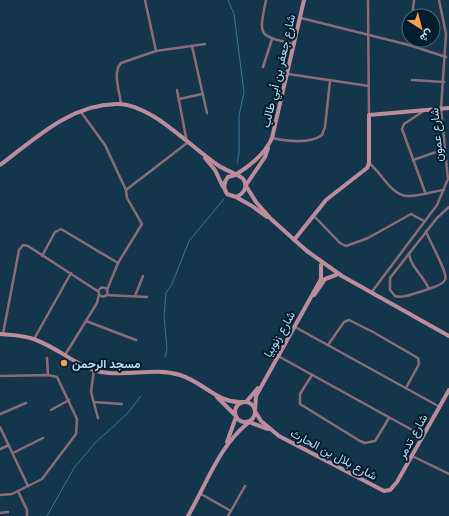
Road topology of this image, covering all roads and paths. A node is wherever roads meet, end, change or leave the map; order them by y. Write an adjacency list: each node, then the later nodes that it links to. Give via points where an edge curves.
1 (145, 0): 14 (street)
2 (266, 0): 8 (street, via 262,30)
3 (304, 0): 6 (street, شارع جعفر بن أبي طالب)
4 (368, 0): 7 (street)
5 (439, 0): 15 (street, شارع عمون, via 446,30)
6 (300, 18): 7 (street); 11 (street, شارع جعفر بن أبي طالب)
7 (369, 34): 9 (street); 21 (street)
8 (272, 39): 11 (street); 16 (street)
9 (401, 43)
10 (205, 44): 12 (street)
11 (294, 44): 17 (street, شارع جعفر بن أبي طالب)
12 (192, 46): 14 (street); 23 (street)
13 (418, 48): 15 (street)
14 (156, 51): 25 (street, via 125,60 118,66)
15 (446, 57): 20 (street, شارع عمون)
16 (263, 67)
17 (288, 74): 19 (street); 32 (street, شارع جعفر بن أبي طالب)
18 (412, 80): 20 (street)
19 (330, 81): 21 (street); 32 (street, via 322,135 294,140)
20 (444, 82): 27 (street, شارع عمون)
21 (369, 86): 31 (street)
22 (177, 90): 24 (street)
23 (202, 94): 24 (street); 29 (street)
24 (179, 99): 33 (street)
25 (121, 104): 28 (street, via 99,106); 33 (street, via 153,116)
26 (449, 108): 27 (street)
27 (441, 109): 30 (street); 35 (street, شارع عمون)
28 (81, 112): 39 (street, via 44,130); 43 (street, via 105,145)
29 (206, 112)
30 (422, 112): 31 (street); 37 (street, via 402,126)
31 (369, 115): 38 (street)
32 (272, 138): 34 (street, شارع جعفر بن أبي طالب)
33 (188, 143): 36 (street); 43 (street)
34 (269, 145): 40 (street, شارع جعفر بن أبي طالب, via 253,162); 41 (street, شارع جعفر بن أبي طالب, via 265,157)
35 (446, 149): 37 (street); 44 (street, شارع عمون, via 448,177)
36 (200, 153): 40 (street); 42 (street, via 215,170)
37 (413, 160): 45 (street)
38 (369, 163): 45 (street, via 403,195 411,196); 48 (street, via 366,170 326,200)
39 (0, 165)
40 (235, 175): 41 (street, via 242,178); 42 (street, via 225,180)
41 (246, 185): 46 (street, via 243,193); 49 (street, via 256,202)
42 (224, 188): 46 (street, via 230,196)
43 (126, 190): 56 (street, via 127,198 142,224)
44 (444, 190): 45 (street); 50 (street, شارع عمون, via 437,205)
45 (425, 192)
46 (236, 196): 49 (street)
47 (449, 206): 51 (street)
48 (314, 216): 50 (street, via 344,246 368,238 411,214); 52 (street)
49 (272, 219): 52 (street)
50 (424, 221): 66 (street, شارع عمون)
51 (426, 232): 54 (street); 63 (street, via 447,276 441,284)
52 (294, 240): 53 (street)
53 (307, 252): 57 (street); 61 (street)
54 (409, 253): 63 (street, via 411,263); 63 (street, via 390,278 390,290 401,298)
55 (42, 256): 56 (street, via 54,232 61,229); 58 (street); 75 (street, via 26,245 19,248)
56 (118, 263): 62 (street)
57 (321, 265): 59 (street); 70 (street, شارع زنوبيا, via 322,277)
58 (71, 273): 64 (street); 77 (street)
59 (336, 274): 61 (street); 70 (street, شارع زنوبيا, via 325,279)
60 (143, 276): 69 (street)
61 (342, 276): 66 (street)
62 (111, 279): 64 (street); 65 (street)
63 (429, 289)
64 (100, 291): 65 (street); 68 (street); 72 (street)
65 (107, 291): 67 (street); 68 (street)
66 (371, 293): 76 (street)
67 (116, 295): 68 (street); 69 (street)
68 (105, 296): 72 (street)
69 (135, 296): 71 (street)
70 (312, 296): 74 (street, شارع زنوبيا)
71 (147, 297)
72 (97, 303): 73 (street)
73 (86, 322): 78 (street); 80 (street)
74 (295, 327): 79 (street); 81 (street, شارع زنوبيا)
75 (2, 334): 77 (street)
76 (449, 336)
77 (34, 339): 80 (street)
78 (136, 340)
79 (328, 345): 88 (street); 88 (street, via 344,322 349,320 374,332 418,358 419,364)
80 (65, 355): 83 (street)
81 (278, 356): 85 (street); 87 (street, شارع زنوبيا)
82 (47, 358): 84 (street)
83 (94, 370): 90 (street, via 125,375 158,371 173,373 194,380); 92 (street, via 90,386)
84 (48, 375): 86 (street); 91 (street, via 59,379)
85 (312, 375): 102 (street); 102 (street, via 300,394 300,404 360,441 374,441)
86 (0, 376)
87 (264, 382): 93 (street, شارع زنوبيا); 98 (street, شارع زنوبيا, via 256,396)
88 (406, 388): 96 (street)
89 (449, 390): 96 (street, شارع تدمر)
90 (214, 394): 93 (street, via 227,401); 100 (street)
91 (69, 400): 97 (street); 116 (street, via 77,419 76,434 45,477)
92 (94, 402): 95 (street); 101 (street)
93 (244, 402): 98 (street, via 252,404); 100 (street, via 237,406)
94 (26, 403): 99 (street)
95 (122, 404)
96 (440, 407): 108 (street, شارع تدمر)
97 (51, 410)
98 (255, 410): 103 (street, شارع بلال بن الحارث); 104 (street, via 254,419)
99 (0, 414)
100 (235, 416): 104 (street, via 240,421); 111 (street)
101 (98, 418)
102 (389, 418): 108 (street)
103 (261, 421): 105 (street); 107 (street, شارع بلال بن الحارث)
104 (248, 422): 105 (street, شارع بلال بن الحارث); 111 (street)
105 (257, 425): 107 (street, شارع بلال بن الحارث)
106 (0, 427): 110 (street)
107 (271, 430): 118 (street, شارع بلال بن الحارث, via 376,488)
108 (424, 436): 114 (street, شارع تدمر)
109 (43, 438): 113 (street)
110 (9, 445): 112 (street); 113 (street)
111 (227, 445): 120 (street)
112 (0, 449)
113 (12, 453): 116 (street)
114 (412, 456): 115 (street); 118 (street, شارع تدمر)
115 (449, 474)
116 (28, 486): 119 (street)
117 (245, 486): 122 (street)
118 (390, 490)
119 (18, 491): 121 (street); 125 (street, via 27,510)
120 (201, 494): 122 (street); 126 (street)
121 (0, 495)
122 (231, 511): 127 (street)
123 (8, 512): 124 (street)
124 (0, 513)
125 (27, 516)
126 (188, 516)
127 (228, 516)

